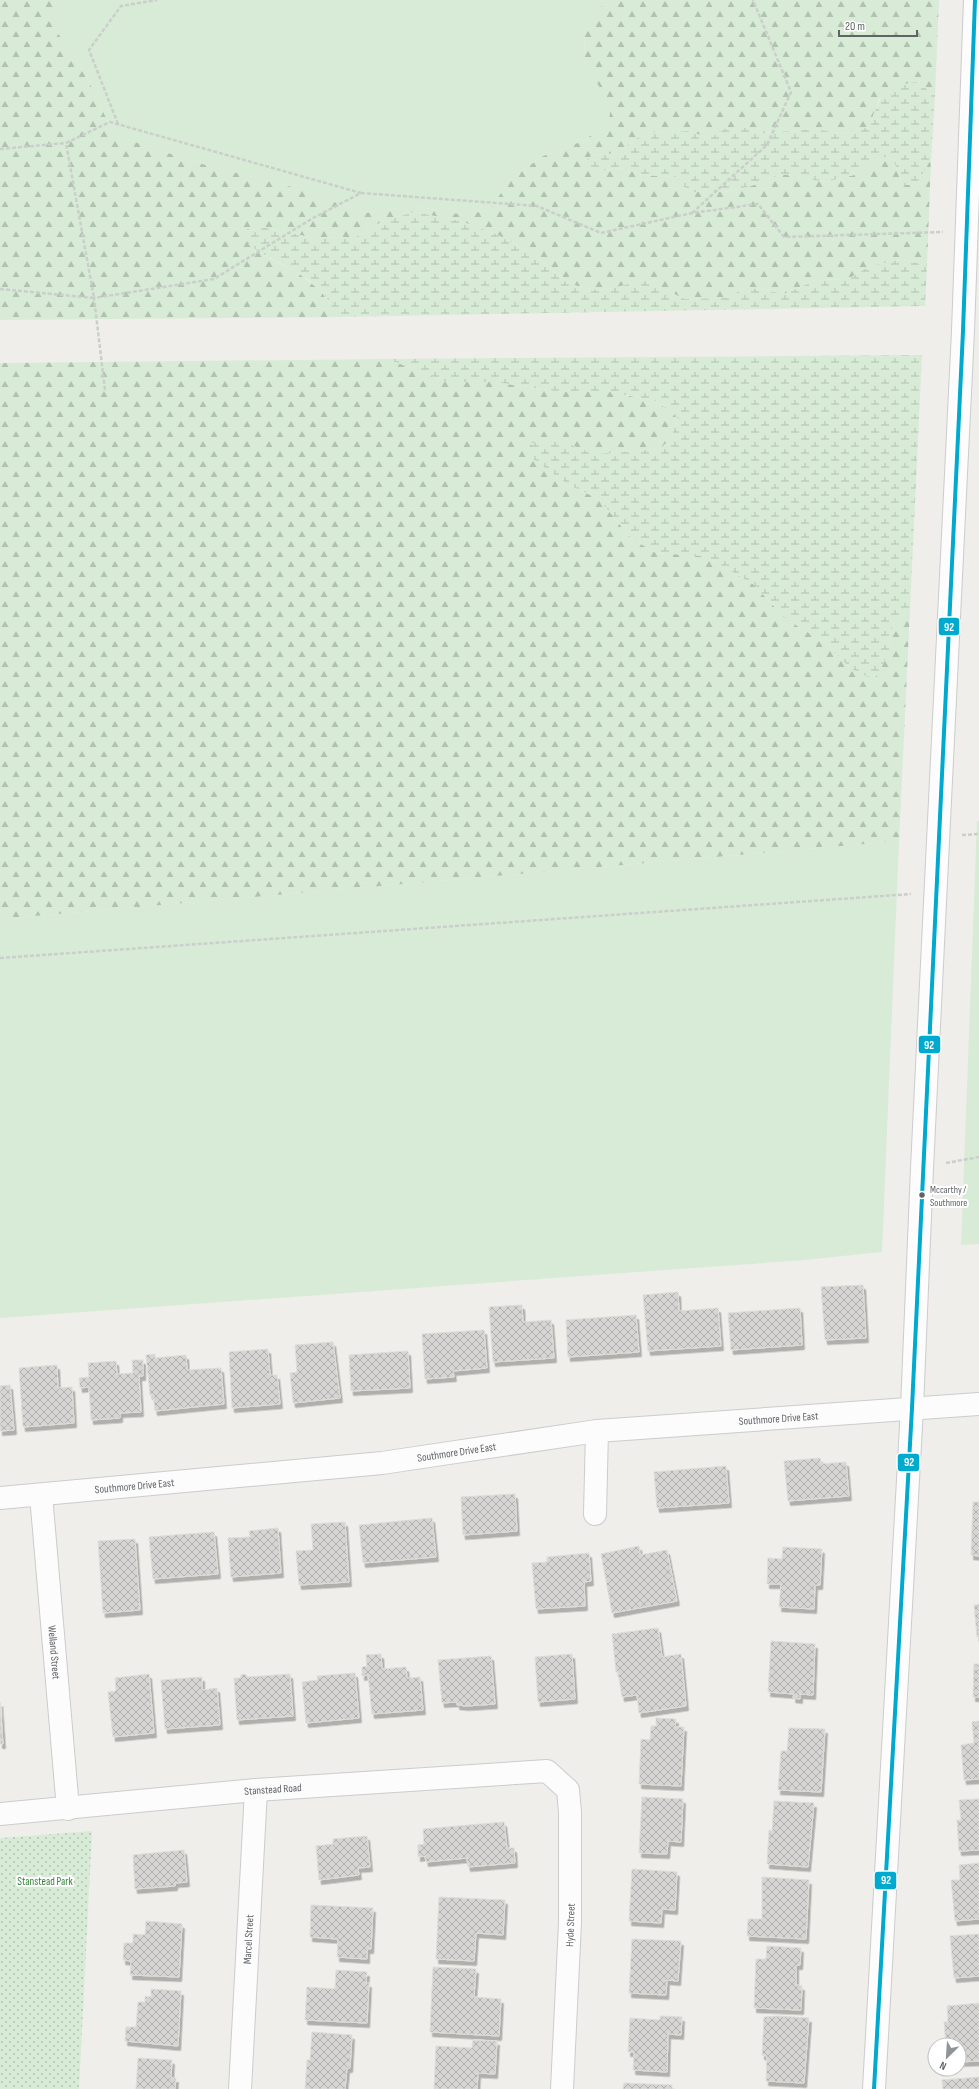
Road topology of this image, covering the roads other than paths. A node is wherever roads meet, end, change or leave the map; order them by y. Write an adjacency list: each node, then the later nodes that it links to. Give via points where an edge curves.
1 (975, 0): 3 (street, via 963,331)
2 (979, 1404): 3 (street, Southmore Drive East)
3 (912, 1408): 4 (street, Southmore Drive East); 14 (street)
4 (597, 1431): 5 (street, Southmore Drive East, via 382,1463); 7 (street)
5 (41, 1495): 6 (street, Southmore Drive East); 10 (street, Welland Street)
6 (0, 1498)
7 (595, 1514)
8 (547, 1771): 9 (street, Stanstead Road); 13 (street, Hyde Street, via 568,1790 570,1812 570,1923)
9 (256, 1790): 10 (street, Stanstead Road); 12 (street, Marcel Street)
10 (68, 1809): 11 (street, Stanstead Road)
11 (0, 1814)
12 (240, 2089)
13 (562, 2089)
14 (874, 2089)

